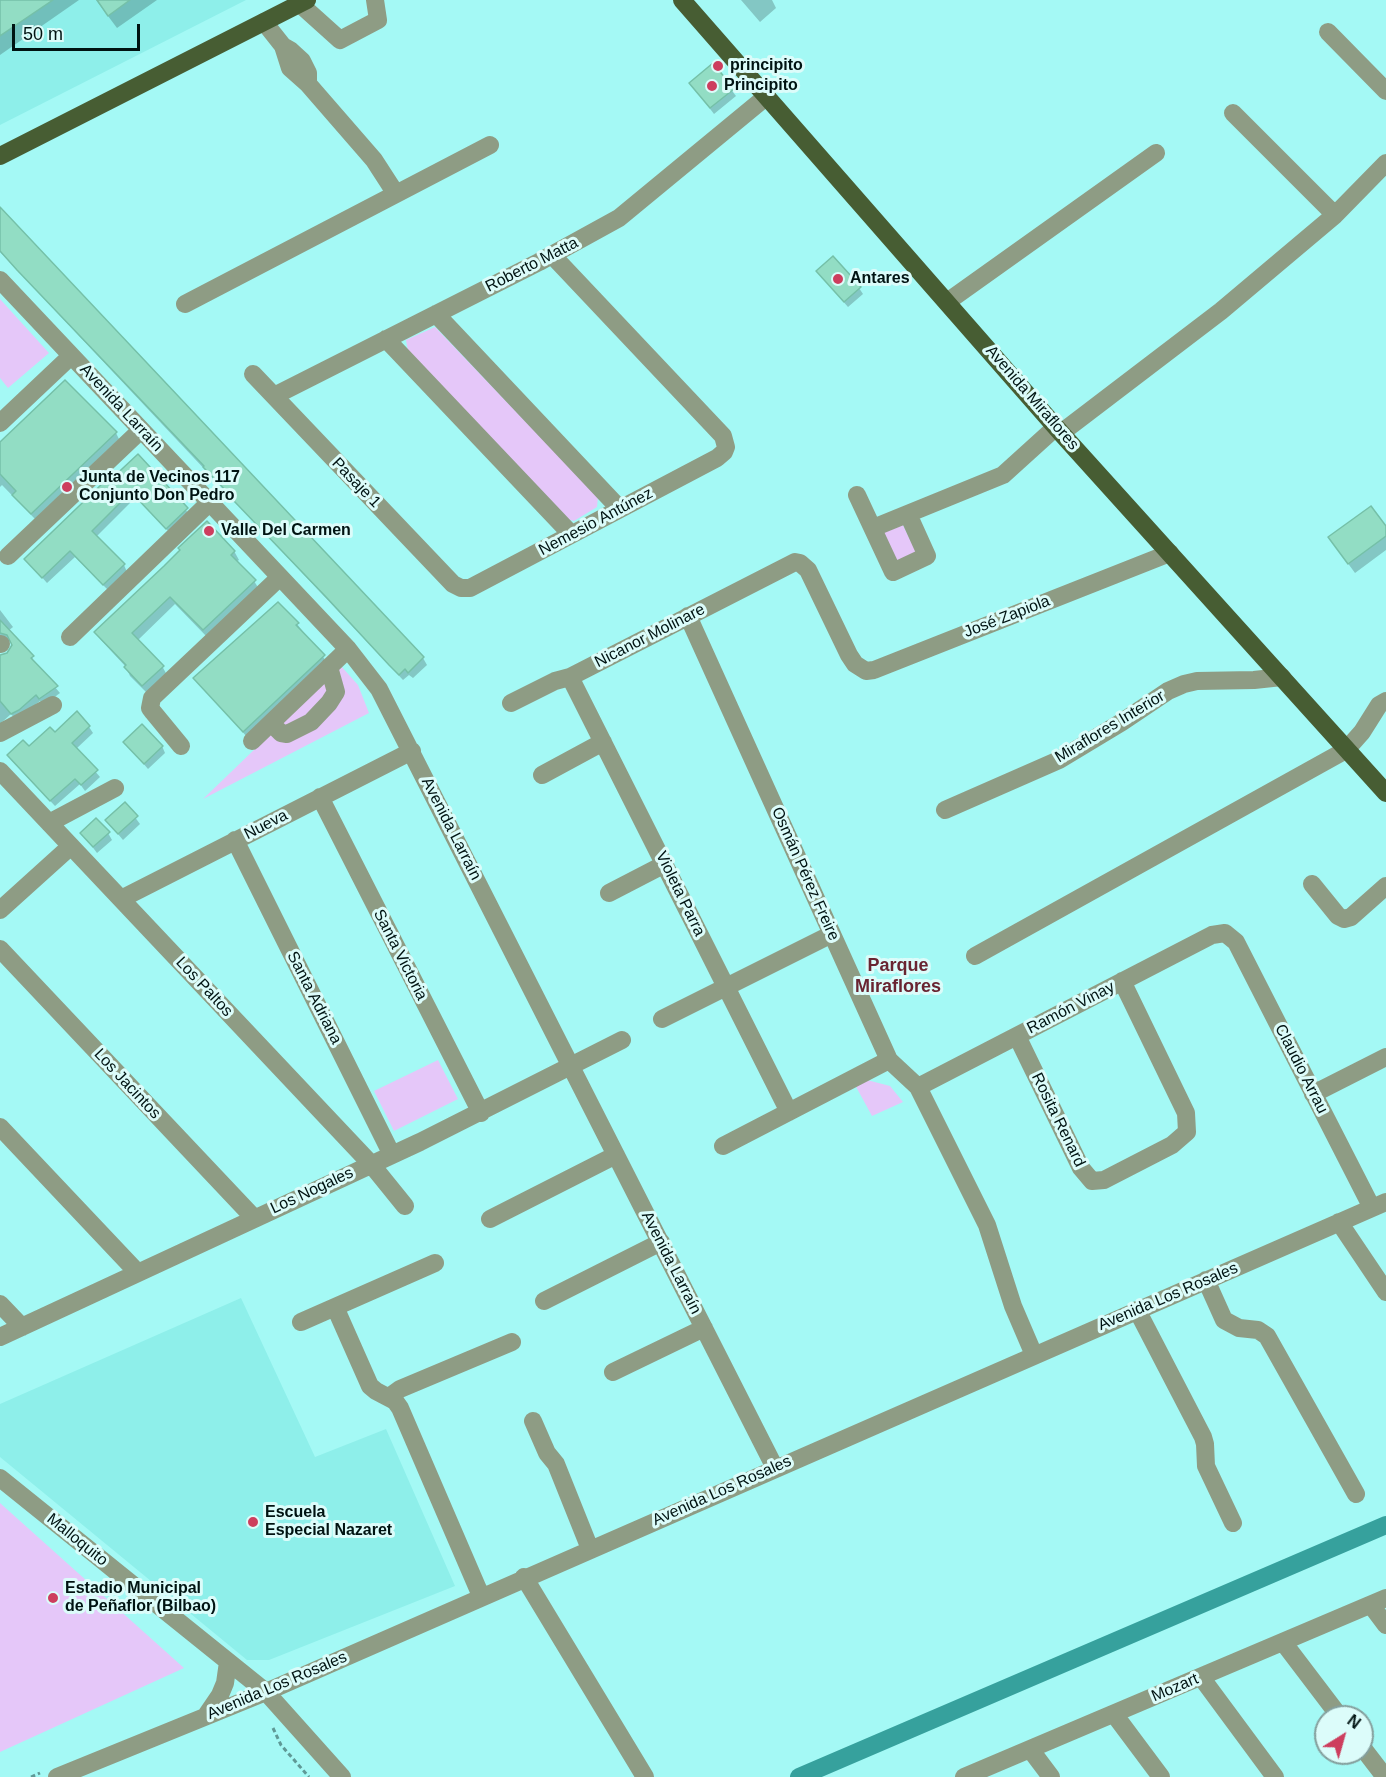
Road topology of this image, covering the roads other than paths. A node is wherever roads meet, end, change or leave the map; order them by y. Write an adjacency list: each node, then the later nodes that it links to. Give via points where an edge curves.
1 (375, 0): 3 (street, via 378,20 340,40)
2 (682, 0): 7 (main road, Avenida Miraflores)
3 (304, 2): 4 (main road)
4 (264, 22): 11 (main road); 13 (street, via 283,46 290,68 378,165)
5 (1328, 32): 6 (street)
6 (1386, 91)
7 (767, 96): 15 (street, Roberto Matta, via 619,218); 17 (main road, Avenida Miraflores)
8 (1233, 113): 14 (street)
9 (490, 145): 13 (street)
10 (1156, 153): 17 (street)
11 (0, 156)
12 (1386, 163): 14 (street)
13 (396, 194): 18 (street)
14 (1335, 214): 26 (street, via 1221,311)
15 (552, 255): 19 (street, Roberto Matta); 29 (street, Nemesio Antúnez, via 723,436 726,447 721,456)
16 (0, 280): 21 (street, Avenida Larraín)
17 (947, 302): 26 (main road, Avenida Miraflores)
18 (185, 304)
19 (436, 314): 20 (street, Roberto Matta); 29 (street)
20 (386, 339): 23 (street, Roberto Matta); 32 (street)
21 (71, 356): 24 (street); 25 (street, Avenida Larraín)
22 (253, 374): 23 (street, Pasaje 1)
23 (274, 396): 37 (street, Pasaje 1, via 450,582)
24 (0, 423)
25 (141, 430): 28 (street, Avenida Larraín); 34 (street)
26 (1058, 430): 30 (street, via 1003,475); 33 (main road, Avenida Miraflores)
27 (857, 495): 31 (street)
28 (209, 503): 36 (street, Avenida Larraín); 39 (street)
29 (620, 509): 32 (street, Nemesio Antúnez)
30 (908, 514): 31 (street); 31 (street, via 927,556 893,573)
31 (873, 528)
32 (572, 534): 37 (street, Nemesio Antúnez, via 474,586)
33 (1170, 553): 35 (street, José Zapiola, via 866,671 849,655 808,570 800,563); 43 (main road, Avenida Miraflores)
34 (8, 556)
35 (786, 565): 38 (street, Nicanor Molinare)
36 (280, 578): 40 (street, Avenida Larraín); 51 (street, via 152,698 150,708)
37 (461, 588)
38 (688, 616): 42 (street, Nicanor Molinare); 70 (street, Osmán Pérez Freire)
39 (70, 637)
40 (348, 649): 41 (street); 53 (street, Avenida Larraín, via 379,689)
41 (329, 667): 47 (street); 47 (street, via 336,692 311,722 287,734)
42 (570, 677): 45 (street, Nicanor Molinare); 50 (street, Violeta Parra)
43 (1282, 677): 52 (main road, Avenida Miraflores); 59 (street, Miraflores Interior, via 1184,684 1059,760)
44 (1386, 701): 52 (street)
45 (511, 704)
46 (54, 705): 48 (street)
47 (271, 723): 49 (street)
48 (0, 733)
49 (252, 741)
50 (603, 742): 55 (street); 63 (street, Violeta Parra)
51 (181, 746)
52 (1346, 750): 57 (main road, Avenida Miraflores); 72 (street)
53 (411, 751): 58 (street, Nueva); 80 (street, Avenida Larraín)
54 (0, 771): 60 (street, Los Paltos)
55 (542, 775)
56 (115, 788): 60 (street)
57 (1386, 793)
58 (320, 797): 61 (street, Nueva); 84 (street, Santa Victoria)
59 (945, 810)
60 (49, 823): 62 (street, Los Paltos)
61 (235, 840): 67 (street, Nueva); 87 (street, Santa Adriana)
62 (71, 846): 67 (street, Los Paltos); 68 (street)
63 (665, 864): 66 (street); 74 (street, Violeta Parra)
64 (1312, 884): 65 (street, via 1344,919)
65 (1386, 886)
66 (609, 893)
67 (121, 898): 89 (street, Los Paltos)
68 (0, 910)
69 (1225, 933): 73 (street, Ramón Vinay, via 1212,935); 82 (street, Claudio Arrau, via 1236,942)
70 (832, 934): 74 (street); 79 (street, Osmán Pérez Freire)
71 (0, 949): 92 (street, Los Jacintos)
72 (975, 956)
73 (1122, 981): 76 (street, Ramón Vinay); 76 (street, Rosita Renard, via 1188,1123 1181,1139 1113,1175 1097,1182 1085,1176)
74 (726, 987): 75 (street); 83 (street, Violeta Parra)
75 (662, 1019)
76 (1017, 1036): 81 (street, Ramón Vinay)
77 (622, 1040): 80 (street, Los Nogales)
78 (1386, 1057): 82 (street)
79 (889, 1060): 81 (street, Osmán Pérez Freire); 83 (street)
80 (572, 1065): 84 (street, Los Nogales); 88 (street, Avenida Larraín)
81 (918, 1087): 109 (street, Osmán Pérez Freire, via 987,1225 1013,1306)
82 (1313, 1094): 90 (street, Claudio Arrau)
83 (789, 1112): 86 (street)
84 (481, 1113): 87 (street, Los Nogales)
85 (0, 1127): 97 (street)
86 (723, 1146)
87 (392, 1155): 89 (street, Los Nogales)
88 (616, 1155): 93 (street); 95 (street, Avenida Larraín)
89 (370, 1164): 91 (street, Los Paltos); 92 (street, Los Nogales)
90 (1379, 1205): 94 (street, Avenida Los Rosales)
91 (405, 1206)
92 (254, 1218): 97 (street, Los Nogales)
93 (490, 1220)
94 (1338, 1222): 98 (street, Avenida Los Rosales); 99 (street)
95 (661, 1242): 100 (street); 106 (street, Avenida Larraín)
96 (435, 1263): 102 (street)
97 (138, 1273): 105 (street, Los Nogales)
98 (1206, 1280): 103 (street, Avenida Los Rosales); 115 (street, via 1224,1320 1267,1336)
99 (1386, 1292)
100 (544, 1301)
101 (0, 1304): 105 (street)
102 (335, 1307): 104 (street); 111 (street, via 370,1386)
103 (1137, 1310): 109 (street, Avenida Los Rosales); 116 (street, via 1203,1437 1206,1466)
104 (302, 1322)
105 (22, 1327): 107 (street, Los Nogales)
106 (704, 1328): 110 (street); 113 (street, Avenida Larraín)
107 (0, 1337)
108 (512, 1342): 111 (street)
109 (1034, 1355): 113 (street, Avenida Los Rosales)
110 (613, 1372)
111 (389, 1397): 119 (street, via 400,1408)
112 (533, 1421): 117 (street, via 546,1453 556,1464)
113 (775, 1468): 117 (street, Avenida Los Rosales)
114 (0, 1478): 123 (street, Malloquito)
115 (1356, 1494)
116 (1233, 1523)
117 (590, 1549): 118 (street, Avenida Los Rosales)
118 (524, 1577): 119 (street, Avenida Los Rosales); 133 (street)
119 (481, 1596): 125 (street, Avenida Los Rosales)
120 (1378, 1602): 121 (street); 122 (street, Mozart)
121 (1386, 1625)
122 (1283, 1642): 124 (street, Mozart); 126 (street)
123 (228, 1662): 125 (street, Malloquito); 128 (street, via 220,1695)
124 (1201, 1677): 127 (street, Mozart); 137 (street)
125 (266, 1692): 128 (street, Avenida Los Rosales); 132 (street, Malloquito)
126 (1331, 1705)
127 (1114, 1714): 129 (street, Mozart); 136 (street)
128 (205, 1717): 131 (street, Avenida Los Rosales)
129 (1030, 1749): 134 (street, Mozart); 135 (street)
130 (1374, 1762): 138 (street)
131 (57, 1777)
132 (342, 1777)
133 (645, 1777)
134 (964, 1777)
135 (1051, 1777)
136 (1161, 1777)
137 (1275, 1777)
138 (1385, 1777)

